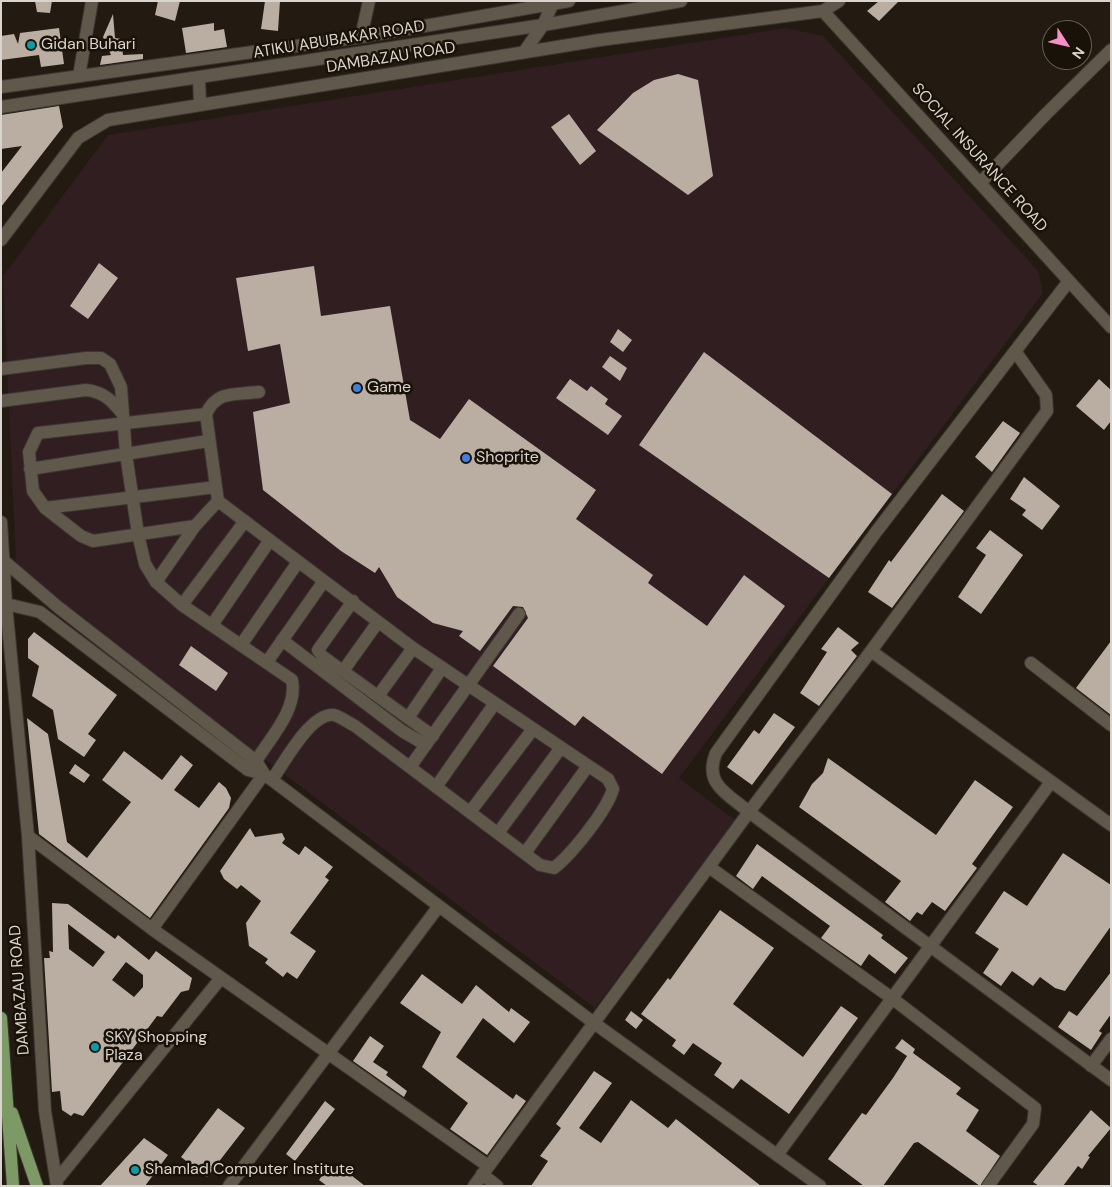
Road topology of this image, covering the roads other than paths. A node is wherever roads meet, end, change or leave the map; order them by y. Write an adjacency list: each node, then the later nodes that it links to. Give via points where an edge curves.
1 (92, 1): 12 (street)
2 (368, 1): 9 (street)
3 (569, 1): 6 (street)
4 (681, 1): 8 (street, ATIKU ABUBAKAR ROAD)
5 (839, 1): 7 (street, DAMBAZAU ROAD)
6 (554, 2): 8 (street); 9 (street)
7 (823, 11): 11 (street, DAMBAZAU ROAD); 17 (street, SOCIAL INSURANCE ROAD)
8 (544, 25): 11 (street); 13 (street, ATIKU ABUBAKAR ROAD)
9 (361, 37): 12 (street)
10 (1111, 50): 17 (street)
11 (524, 52): 15 (street, DAMBAZAU ROAD)
12 (80, 76): 14 (street)
13 (199, 78): 15 (street); 16 (street, ATIKU ABUBAKAR ROAD)
14 (1, 87)
15 (200, 105): 18 (street, DAMBAZAU ROAD, via 108,120 92,128 78,138)
16 (1, 107)
17 (980, 183): 19 (street, SOCIAL INSURANCE ROAD)
18 (1, 240)
19 (1069, 281): 20 (street, SOCIAL INSURANCE ROAD); 21 (street)
20 (1111, 328)
21 (1015, 351): 52 (street, via 1046,395 1047,411); 72 (street, via 876,532 716,753 711,765 717,785)
22 (1, 370): 26 (street, via 101,358 110,364 121,387)
23 (258, 392): 25 (street, via 220,397 212,402)
24 (1, 401): 26 (street, via 98,391 109,398)
25 (206, 414): 26 (street); 27 (street)
26 (123, 419): 28 (street); 29 (street, via 38,433 29,452)
27 (208, 441): 28 (street); 30 (street)
28 (126, 454): 29 (street); 31 (street)
29 (30, 469): 33 (street, via 33,491)
30 (216, 487): 31 (street); 32 (street)
31 (131, 496): 33 (street); 37 (street)
32 (218, 501): 34 (street); 36 (street)
33 (45, 508): 37 (street, via 92,541)
34 (245, 521): 38 (street); 45 (street)
35 (1, 522): 39 (street, DAMBAZAU ROAD)
36 (195, 526): 37 (street); 42 (street)
37 (138, 534): 42 (street, via 146,564)
38 (270, 540): 40 (street); 48 (street)
39 (4, 561): 44 (street, DAMBAZAU ROAD); 65 (street)
40 (298, 562): 41 (street); 50 (street)
41 (324, 581): 43 (street); 49 (street)
42 (156, 582): 45 (street)
43 (353, 601): 47 (street); 56 (street, via 318,650)
44 (6, 604): 68 (street, via 40,612 248,770); 75 (street, DAMBAZAU ROAD)
45 (182, 605): 48 (street)
46 (519, 614): 57 (street)
47 (378, 622): 51 (street); 56 (street)
48 (212, 625): 50 (street)
49 (282, 640): 53 (street); 63 (street, via 402,731)
50 (241, 645): 53 (street)
51 (413, 648): 55 (street); 58 (street)
52 (871, 652): 69 (street); 72 (street)
53 (267, 662): 65 (street, via 292,680 294,690 291,705)
54 (1031, 663): 61 (street)
55 (442, 668): 57 (street); 60 (street)
56 (343, 671): 58 (street)
57 (470, 686): 59 (street); 63 (street)
58 (378, 696): 60 (street)
59 (495, 703): 62 (street); 70 (street)
60 (408, 718): 63 (street)
61 (1111, 724)
62 (533, 729): 64 (street); 71 (street)
63 (430, 740): 67 (street)
64 (560, 749): 66 (street); 74 (street)
65 (256, 761): 68 (street)
66 (588, 766): 76 (street); 76 (street, via 608,779 613,789 610,801 564,860 554,868 540,865)
67 (410, 767): 68 (street, via 356,726 335,715 322,717 311,724); 70 (street)
68 (268, 777): 78 (street); 79 (street)
69 (1052, 782): 73 (street); 80 (street)
70 (436, 787): 71 (street)
71 (470, 812): 74 (street)
72 (749, 812): 77 (street); 80 (street)
73 (1111, 825)
74 (498, 833): 76 (street)
75 (28, 836): 79 (street); 92 (street, DAMBAZAU ROAD, via 45,1111)
76 (525, 853)
77 (709, 867): 82 (street); 84 (street)
78 (439, 906): 84 (street); 86 (street)
79 (152, 929): 81 (street)
80 (930, 946): 82 (street); 87 (street)
81 (221, 978): 86 (street); 92 (street)
82 (893, 999): 90 (street); 99 (street, via 1034,1108 1033,1124)
83 (1, 1018): 89 (main road)
84 (594, 1023): 90 (street); 91 (street)
85 (1111, 1039): 87 (street)
86 (328, 1053): 91 (street); 95 (street)
87 (1091, 1066): 88 (street)
88 (1111, 1080)
89 (7, 1100): 93 (main road); 94 (main road)
90 (777, 1155): 98 (street)
91 (485, 1170): 96 (street); 97 (street)
92 (56, 1183)
93 (13, 1186)
94 (38, 1186)
95 (229, 1186)
96 (474, 1186)
97 (497, 1186)
98 (820, 1186)
99 (988, 1186)

